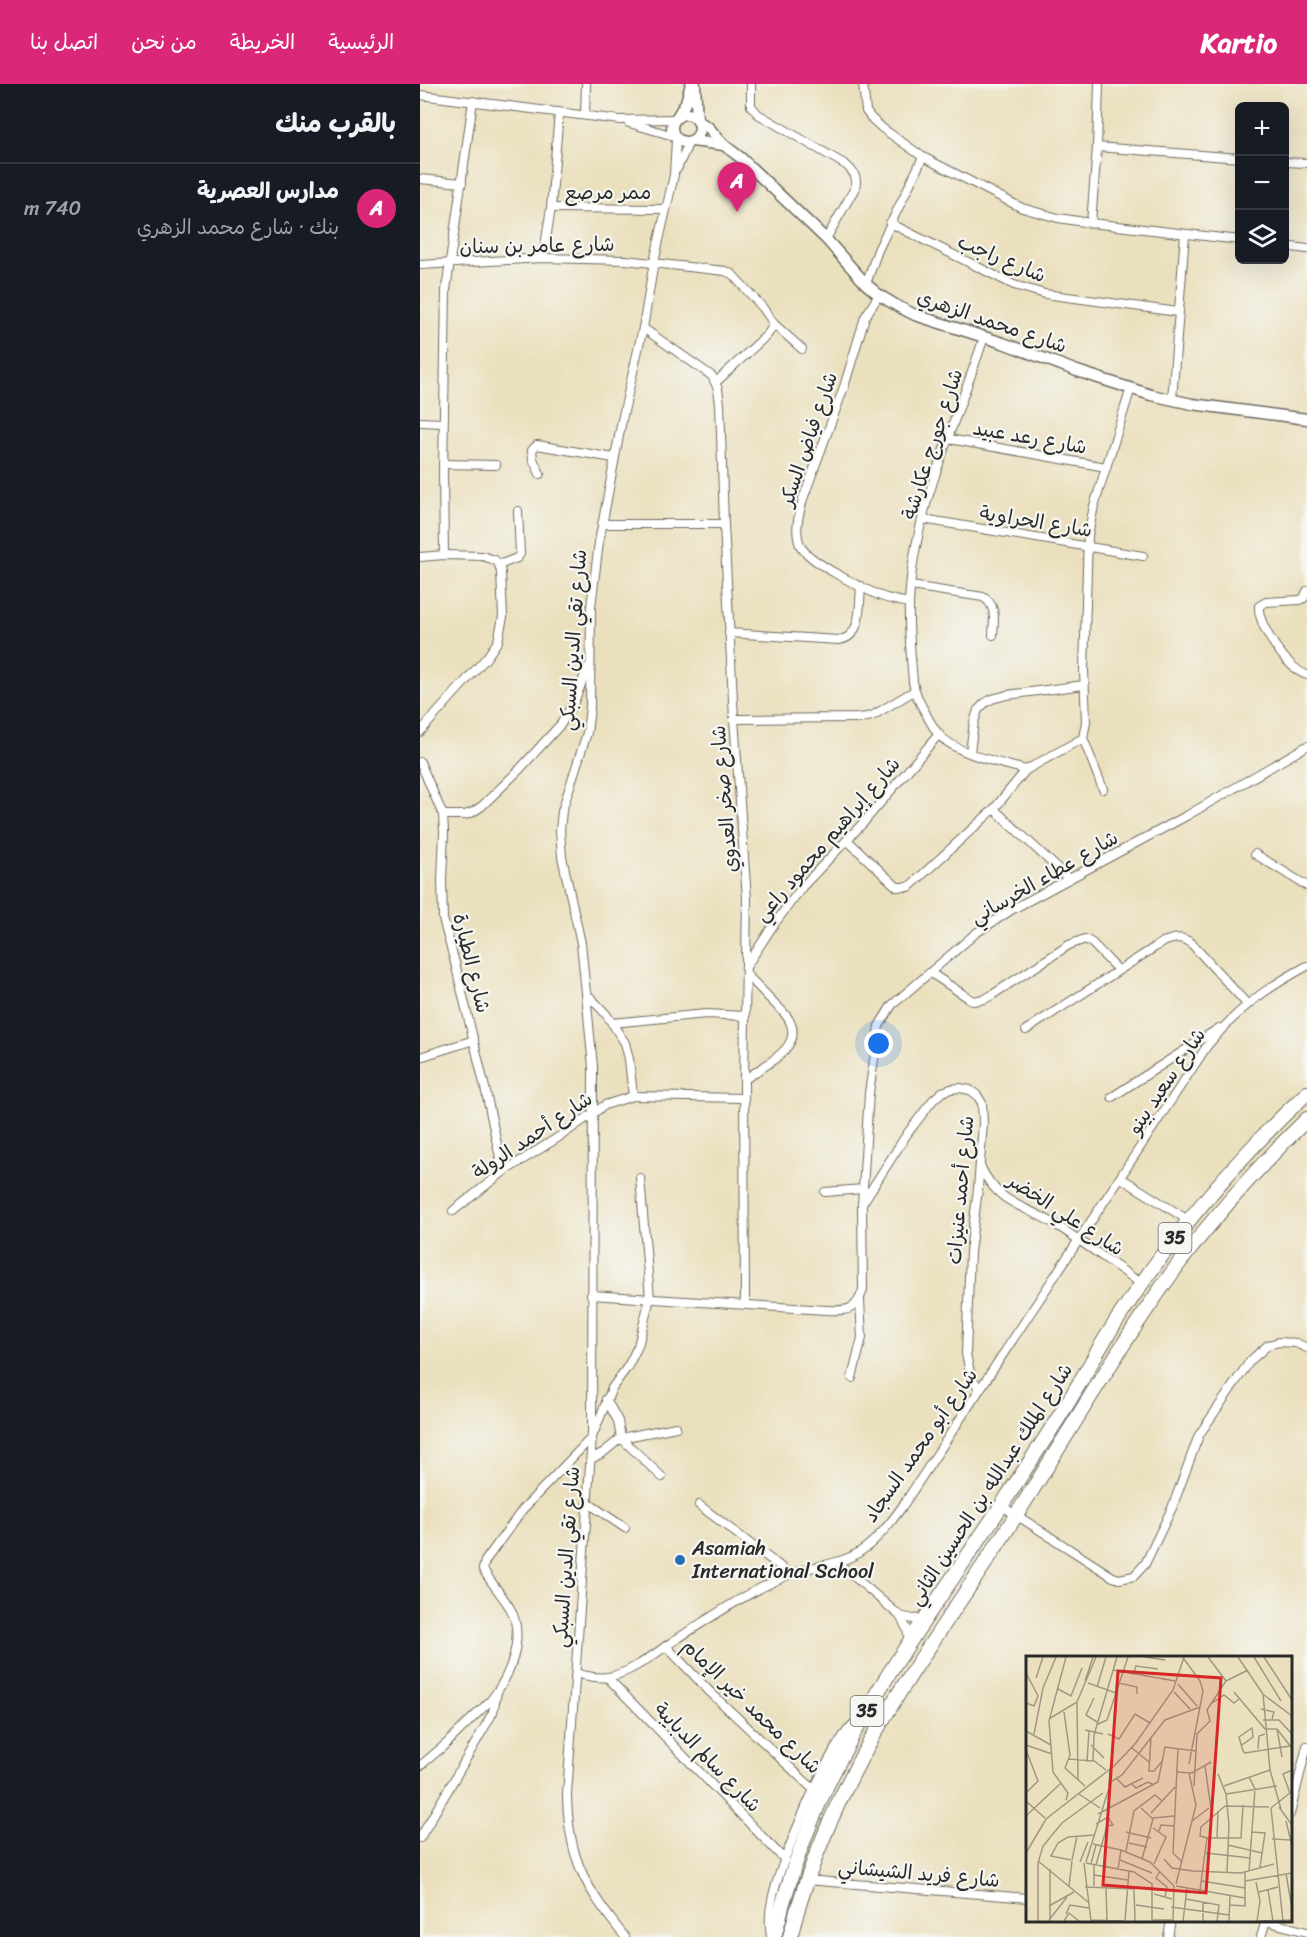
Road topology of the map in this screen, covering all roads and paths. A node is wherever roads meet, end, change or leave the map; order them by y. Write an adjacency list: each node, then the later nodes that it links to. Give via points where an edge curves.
1 (586, 84): 9 (street)
2 (693, 84): 10 (street); 12 (street)
3 (751, 84): 29 (street, via 751,106 758,114 846,165 855,176 852,196)
4 (862, 84): 17 (street, via 864,106 871,118)
5 (1099, 84): 16 (street)
6 (420, 95): 7 (street)
7 (473, 101): 8 (street); 23 (street)
8 (559, 112): 9 (street); 24 (street)
9 (585, 115): 11 (street)
10 (676, 118): 11 (street); 12 (street, via 688,115); 13 (street, via 672,128)
11 (620, 120): 13 (street)
12 (697, 121): 14 (street, via 699,133); 15 (street, شارع محمد الزهري)
13 (675, 138): 14 (street); 21 (street, شارع تقي الدين السبكي)
14 (690, 141): 15 (street); 21 (street, شارع تقي الدين السبكي)
15 (724, 145): 29 (street, شارع محمد الزهري)
16 (1097, 147): 18 (street); 27 (street)
17 (923, 156): 26 (street); 27 (street, via 1022,208)
18 (1235, 158)
19 (1289, 162): 20 (street)
20 (1307, 163)
21 (674, 175): 25 (street, شارع تقي الدين السبكي)
22 (420, 179): 23 (street)
23 (462, 183): 35 (street)
24 (551, 208): 25 (street, ممر مرصع); 33 (street)
25 (666, 208): 34 (street, شارع تقي الدين السبكي)
26 (890, 223): 37 (street); 39 (street, شارع راجب, via 1014,285 1045,294)
27 (1091, 223): 28 (street)
28 (1185, 234): 30 (street); 39 (street)
29 (826, 239): 37 (street, شارع محمد الزهري)
30 (1235, 240)
31 (1289, 247): 32 (street)
32 (1307, 249)
33 (543, 258): 34 (street, شارع عامر بن سنان); 35 (street, شارع عامر بن سنان)
34 (654, 262): 40 (street, شارع عامر بن سنان, via 732,274); 41 (street, شارع تقي الدين السبكي)
35 (449, 264): 36 (street, شارع عامر بن سنان); 49 (street)
36 (420, 265)
37 (866, 284): 38 (street, شارع محمد الزهري)
38 (879, 295): 42 (street, شارع محمد الزهري, via 915,315); 65 (street, شارع فياض السكر, via 865,317 797,526 800,546 806,554)
39 (1178, 312): 46 (street)
40 (774, 324): 43 (street, شارع عامر بن سنان); 44 (street)
41 (643, 328): 44 (street, via 707,371); 51 (street, شارع تقي الدين السبكي)
42 (984, 337): 45 (street, شارع محمد الزهري); 50 (street, شارع جورج عكارشة)
43 (802, 349)
44 (716, 382): 59 (street, شارع صخر العدوي)
45 (1131, 388): 46 (street, شارع محمد الزهري); 54 (street)
46 (1172, 400): 47 (street, شارع محمد الزهري)
47 (1307, 419)
48 (420, 422): 49 (street)
49 (443, 423): 52 (street)
50 (949, 439): 54 (street, شارع رعد عبيد); 57 (street, شارع جورج عكارشة)
51 (614, 458): 55 (street, via 537,445 532,450); 58 (street, شارع تقي الدين السبكي)
52 (443, 464): 53 (street); 61 (street)
53 (496, 465)
54 (1106, 467): 60 (street)
55 (540, 474)
56 (518, 511): 64 (street, via 520,554)
57 (923, 519): 60 (street, شارع الحراوية); 66 (street, شارع جورج عكارشة)
58 (602, 524): 59 (street); 71 (street, شارع تقي الدين السبكي, via 593,588)
59 (723, 524): 69 (street, شارع صخر العدوي)
60 (1086, 546): 62 (street, شارع الحراوية); 73 (street)
61 (444, 555): 63 (street); 64 (street, via 490,558)
62 (1143, 556)
63 (420, 557)
64 (499, 565): 76 (street, via 503,617 498,641)
65 (861, 586): 68 (street, شارع فياض السكر, via 879,596); 69 (street, via 856,628 848,638)
66 (910, 586): 68 (street, شارع جورج عكارشة); 70 (street, via 987,599 995,616)
67 (1307, 591): 72 (street, via 1300,600 1266,602 1258,611 1281,653)
68 (909, 603): 74 (street, شارع جورج عكارشة)
69 (729, 633): 75 (street, شارع صخر العدوي)
70 (993, 635)
71 (590, 661): 85 (street, via 568,714 537,752 482,806 465,815); 94 (street, شارع تقي الدين السبكي, via 586,733 560,830)
72 (1307, 675)
73 (1084, 685): 78 (street); 80 (street, via 1007,695 985,703 974,722)
74 (914, 691): 75 (street, via 872,716 861,718); 77 (street, شارع جورج عكارشة)
75 (734, 719): 92 (street, شارع صخر العدوي, via 747,883)
76 (420, 732)
77 (939, 734): 80 (street, شارع جورج عكارشة); 86 (street, شارع إبراهيم محمود راعي)
78 (1083, 738): 82 (street); 83 (street)
79 (1307, 746): 88 (street, شارع عطاء الخرساني)
80 (969, 752): 82 (street, شارع جورج عكارشة)
81 (420, 762): 85 (street, شارع الطيارة)
82 (1026, 770): 84 (street)
83 (1103, 789)
84 (994, 809): 86 (street, via 915,884 906,888 897,887); 88 (street)
85 (443, 815): 100 (street, شارع الطيارة, via 442,912)
86 (847, 840): 92 (street, شارع إبراهيم محمود راعي, via 783,911)
87 (1255, 854): 89 (street)
88 (1069, 879): 93 (street, شارع عطاء الخرساني, via 976,933)
89 (1307, 885)
90 (1307, 966): 95 (street, شارع سعيد بينو, via 1276,982)
91 (1118, 970): 93 (street, via 1085,939 981,1000 972,1000); 95 (street, via 1163,942 1185,939); 99 (street)
92 (746, 971): 96 (street, شارع صخر العدوي); 102 (street, via 791,1021 794,1033 783,1052)
93 (931, 973): 113 (street, شارع عطاء الخرساني, via 892,1005 879,1026 868,1094)
94 (586, 993): 97 (street); 107 (street, شارع تقي الدين السبكي, via 593,1067)
95 (1247, 1004): 98 (street, شارع سعيد بينو)
96 (745, 1016): 97 (street, via 706,1014); 102 (street, شارع صخر العدوي)
97 (612, 1023): 104 (street, via 625,1043)
98 (1227, 1023): 105 (street); 112 (street, شارع سعيد بينو, via 1192,1065)
99 (1026, 1030)
100 (474, 1040): 101 (street); 110 (street, شارع الطيارة)
101 (420, 1057)
102 (744, 1080): 106 (street, شارع صخر العدوي)
103 (1307, 1093): 117 (highway, شارع الملك عبدالله بن الحسين الثاني / 35, via 1226,1173)
104 (633, 1096): 106 (street, شارع أحمد الرولة); 107 (street, شارع أحمد الرولة, via 605,1104)
105 (1112, 1097)
106 (744, 1098): 123 (street, شارع صخر العدوي)
107 (592, 1113): 110 (street, شارع أحمد الرولة); 120 (street, شارع تقي الدين السبكي)
108 (1307, 1119): 136 (highway, شارع الملك عبدالله بن الحسين الثاني / 35, via 1252,1174 1181,1262 1119,1352)
109 (980, 1165): 115 (street, شارع أحمد عنيزات, via 982,1103 970,1090 951,1089 942,1092 922,1113); 118 (street, شارع علي الخضر, via 988,1182 1007,1200); 126 (street, شارع أحمد عنيزات, via 966,1339 968,1368)
110 (503, 1172): 116 (street, شارع أحمد الرولة)
111 (640, 1178): 121 (street, شارع تقي الدين السبكي)
112 (1121, 1178): 117 (street); 118 (street, شارع سعيد بينو)
113 (863, 1189): 114 (street); 115 (street, شارع عطاء الخرساني)
114 (825, 1191)
115 (862, 1204): 122 (street, شارع عطاء الخرساني)
116 (453, 1211)
117 (1188, 1220): 119 (highway, شارع الملك عبدالله بن الحسين الثاني / 35)
118 (1079, 1241): 119 (street, شارع علي الخضر); 126 (street, شارع أبو محمد السجاد)
119 (1142, 1284): 135 (highway, شارع الملك عبدالله بن الحسين الثاني / 35)
120 (591, 1295): 121 (street); 129 (street, شارع تقي الدين السبكي)
121 (650, 1298): 123 (street); 127 (street, شارع تقي الدين السبكي, via 638,1346)
122 (860, 1299): 123 (street, via 853,1308 839,1310); 125 (street, شارع عطاء الخرساني, via 862,1338)
123 (745, 1304)
124 (1307, 1348): 136 (street, via 1279,1342 1250,1361 1199,1435 1153,1550 1134,1576 1113,1577)
125 (852, 1378)
126 (980, 1389): 138 (street, شارع أبو محمد السجاد, via 892,1520 869,1545)
127 (606, 1399): 129 (street, شارع تقي الدين السبكي); 130 (street, via 618,1421)
128 (676, 1427): 130 (street)
129 (592, 1437): 131 (street, شارع تقي الدين السبكي); 148 (street, via 530,1500 485,1561 483,1569 510,1608 517,1633 516,1649)
130 (621, 1438): 131 (street); 132 (street)
131 (591, 1459): 133 (street, شارع تقي الدين السبكي)
132 (662, 1477)
133 (588, 1503): 137 (street); 146 (street, شارع تقي الدين السبكي)
134 (699, 1504): 140 (street)
135 (1002, 1506): 136 (street); 143 (highway, شارع الملك عبدالله بن الحسين الثاني / 35)
136 (1017, 1515): 156 (highway, شارع الملك عبدالله بن الحسين الثاني / 35, via 879,1726 841,1798)
137 (625, 1528)
138 (852, 1556): 139 (street, شارع أبو محمد السجاد); 141 (street)
139 (837, 1562): 140 (street, شارع أبو محمد السجاد); 141 (street)
140 (790, 1574): 145 (street, شارع أبو محمد السجاد, via 747,1595)
141 (852, 1574): 142 (street)
142 (900, 1616): 143 (street); 144 (street)
143 (926, 1618): 144 (highway, شارع الملك عبدالله بن الحسين الثاني / 35)
144 (909, 1644): 149 (highway, شارع الملك عبدالله بن الحسين الثاني / 35)
145 (666, 1646): 147 (street, شارع أبو محمد السجاد); 152 (street, شارع محمد خير الإمام)
146 (576, 1673): 147 (street, شارع أبو محمد السجاد); 162 (street, شارع تقي الدين السبكي, via 567,1794 569,1828 585,1881)
147 (608, 1677): 155 (street, شارع سالم الدبايبة)
148 (497, 1692): 151 (street); 154 (street, via 493,1712)
149 (865, 1715): 152 (street, via 843,1735); 163 (highway, شارع الملك عبدالله بن الحسين الثاني / 35, via 819,1803)
150 (1307, 1746): 153 (street)
151 (420, 1766)
152 (814, 1790): 155 (street)
153 (1292, 1806)
154 (420, 1838)
155 (785, 1860): 163 (street, via 771,1903)
156 (806, 1880): 157 (street, شارع فريد الشيشاني); 164 (highway, شارع الملك عبدالله بن الحسين الثاني / 35)
157 (1026, 1898)
158 (1171, 1922): 165 (street)
159 (1264, 1922): 166 (street)
160 (1268, 1922): 161 (street)
161 (1307, 1932)
162 (625, 1937)
163 (772, 1937)
164 (790, 1937)
165 (1168, 1937)
166 (1261, 1937)

